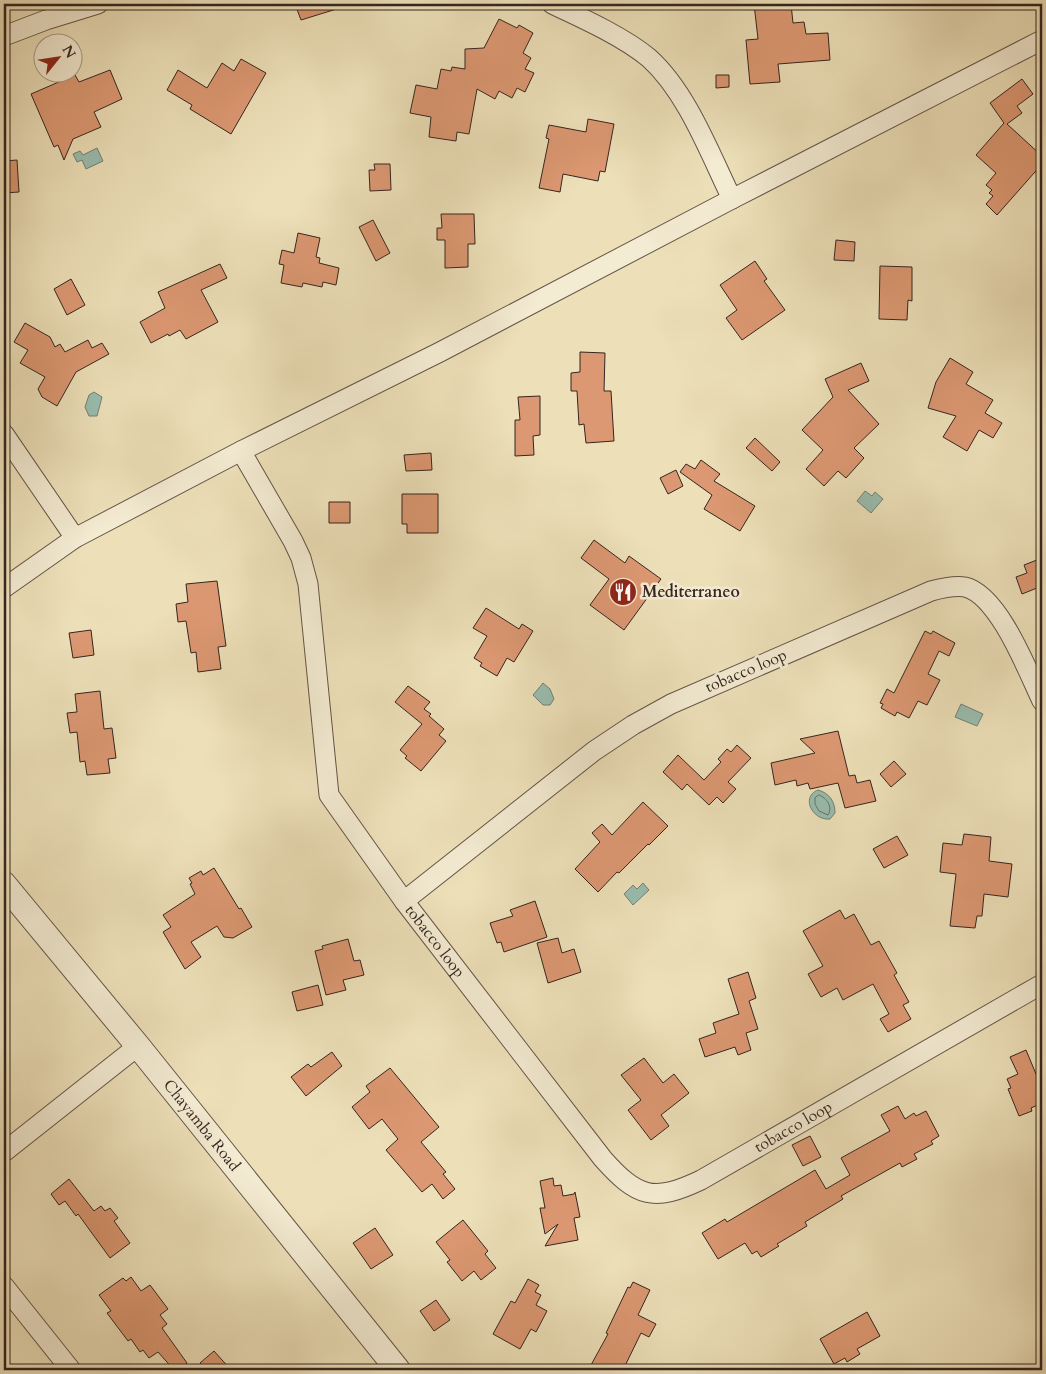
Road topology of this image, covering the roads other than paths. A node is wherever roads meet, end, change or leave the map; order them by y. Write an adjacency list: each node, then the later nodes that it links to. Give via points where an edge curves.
1 (98, 4): 3 (street)
2 (552, 4): 5 (street, via 632,46 668,79 700,132)
3 (4, 36)
4 (1042, 40): 5 (street)
5 (732, 199): 7 (street, via 440,352)
6 (4, 434): 8 (street)
7 (241, 451): 8 (street); 12 (street, via 293,541 308,584 329,795)
8 (75, 538): 9 (street)
9 (4, 588)
10 (1042, 701): 12 (street, tobacco loop, via 998,614 984,598 955,586 931,591 671,704 633,725 594,751)
11 (4, 884): 14 (street, Chayamba Road)
12 (404, 902): 13 (street, tobacco loop, via 603,1160 629,1186 653,1194 676,1191 701,1180)
13 (1042, 984)
14 (138, 1046): 15 (street); 18 (street, Chayamba Road)
15 (4, 1152)
16 (4, 1286): 17 (street)
17 (70, 1370)
18 (398, 1370)

